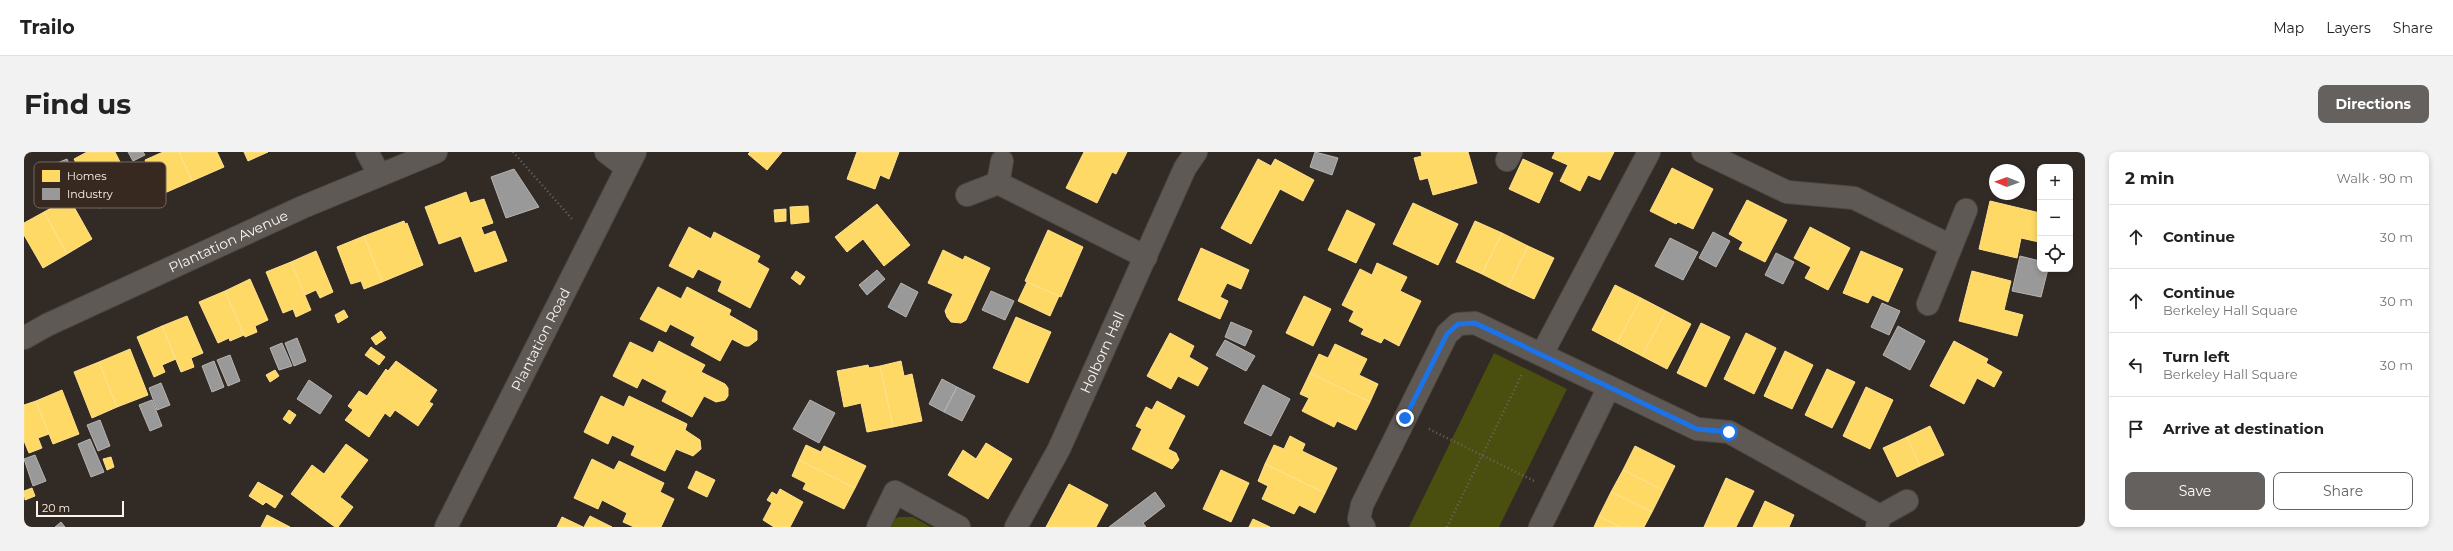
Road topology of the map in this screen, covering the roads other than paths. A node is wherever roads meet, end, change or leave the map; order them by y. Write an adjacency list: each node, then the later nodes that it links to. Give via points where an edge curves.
1 (367, 152): 9 (street)
2 (436, 152): 9 (street, Plantation Avenue)
3 (606, 152): 7 (street)
4 (1196, 152): 14 (street, Holborn Hall, via 1185,168)
5 (1649, 152): 17 (street)
6 (1703, 152): 13 (street, via 1787,192 1854,198)
7 (631, 160): 21 (street, Plantation Road)
8 (1002, 161): 10 (street)
9 (379, 174): 16 (street, Plantation Avenue, via 46,325)
10 (998, 183): 11 (street); 14 (street)
11 (967, 195)
12 (1966, 210): 13 (street)
13 (1951, 246): 15 (street)
14 (1146, 257): 24 (street, Holborn Hall, via 1059,449)
15 (1928, 304)
16 (24, 338)
17 (1542, 354): 18 (street); 25 (street, via 1475,323 1458,324 1447,334 1362,504 1359,519)
18 (1609, 387): 20 (street, via 1697,429 1729,432); 26 (street)
19 (1907, 501): 20 (street)
20 (1878, 522)
21 (446, 527)
22 (878, 527): 23 (street, via 895,492)
23 (959, 527)
24 (1016, 527)
25 (1364, 527)
26 (1540, 527)

